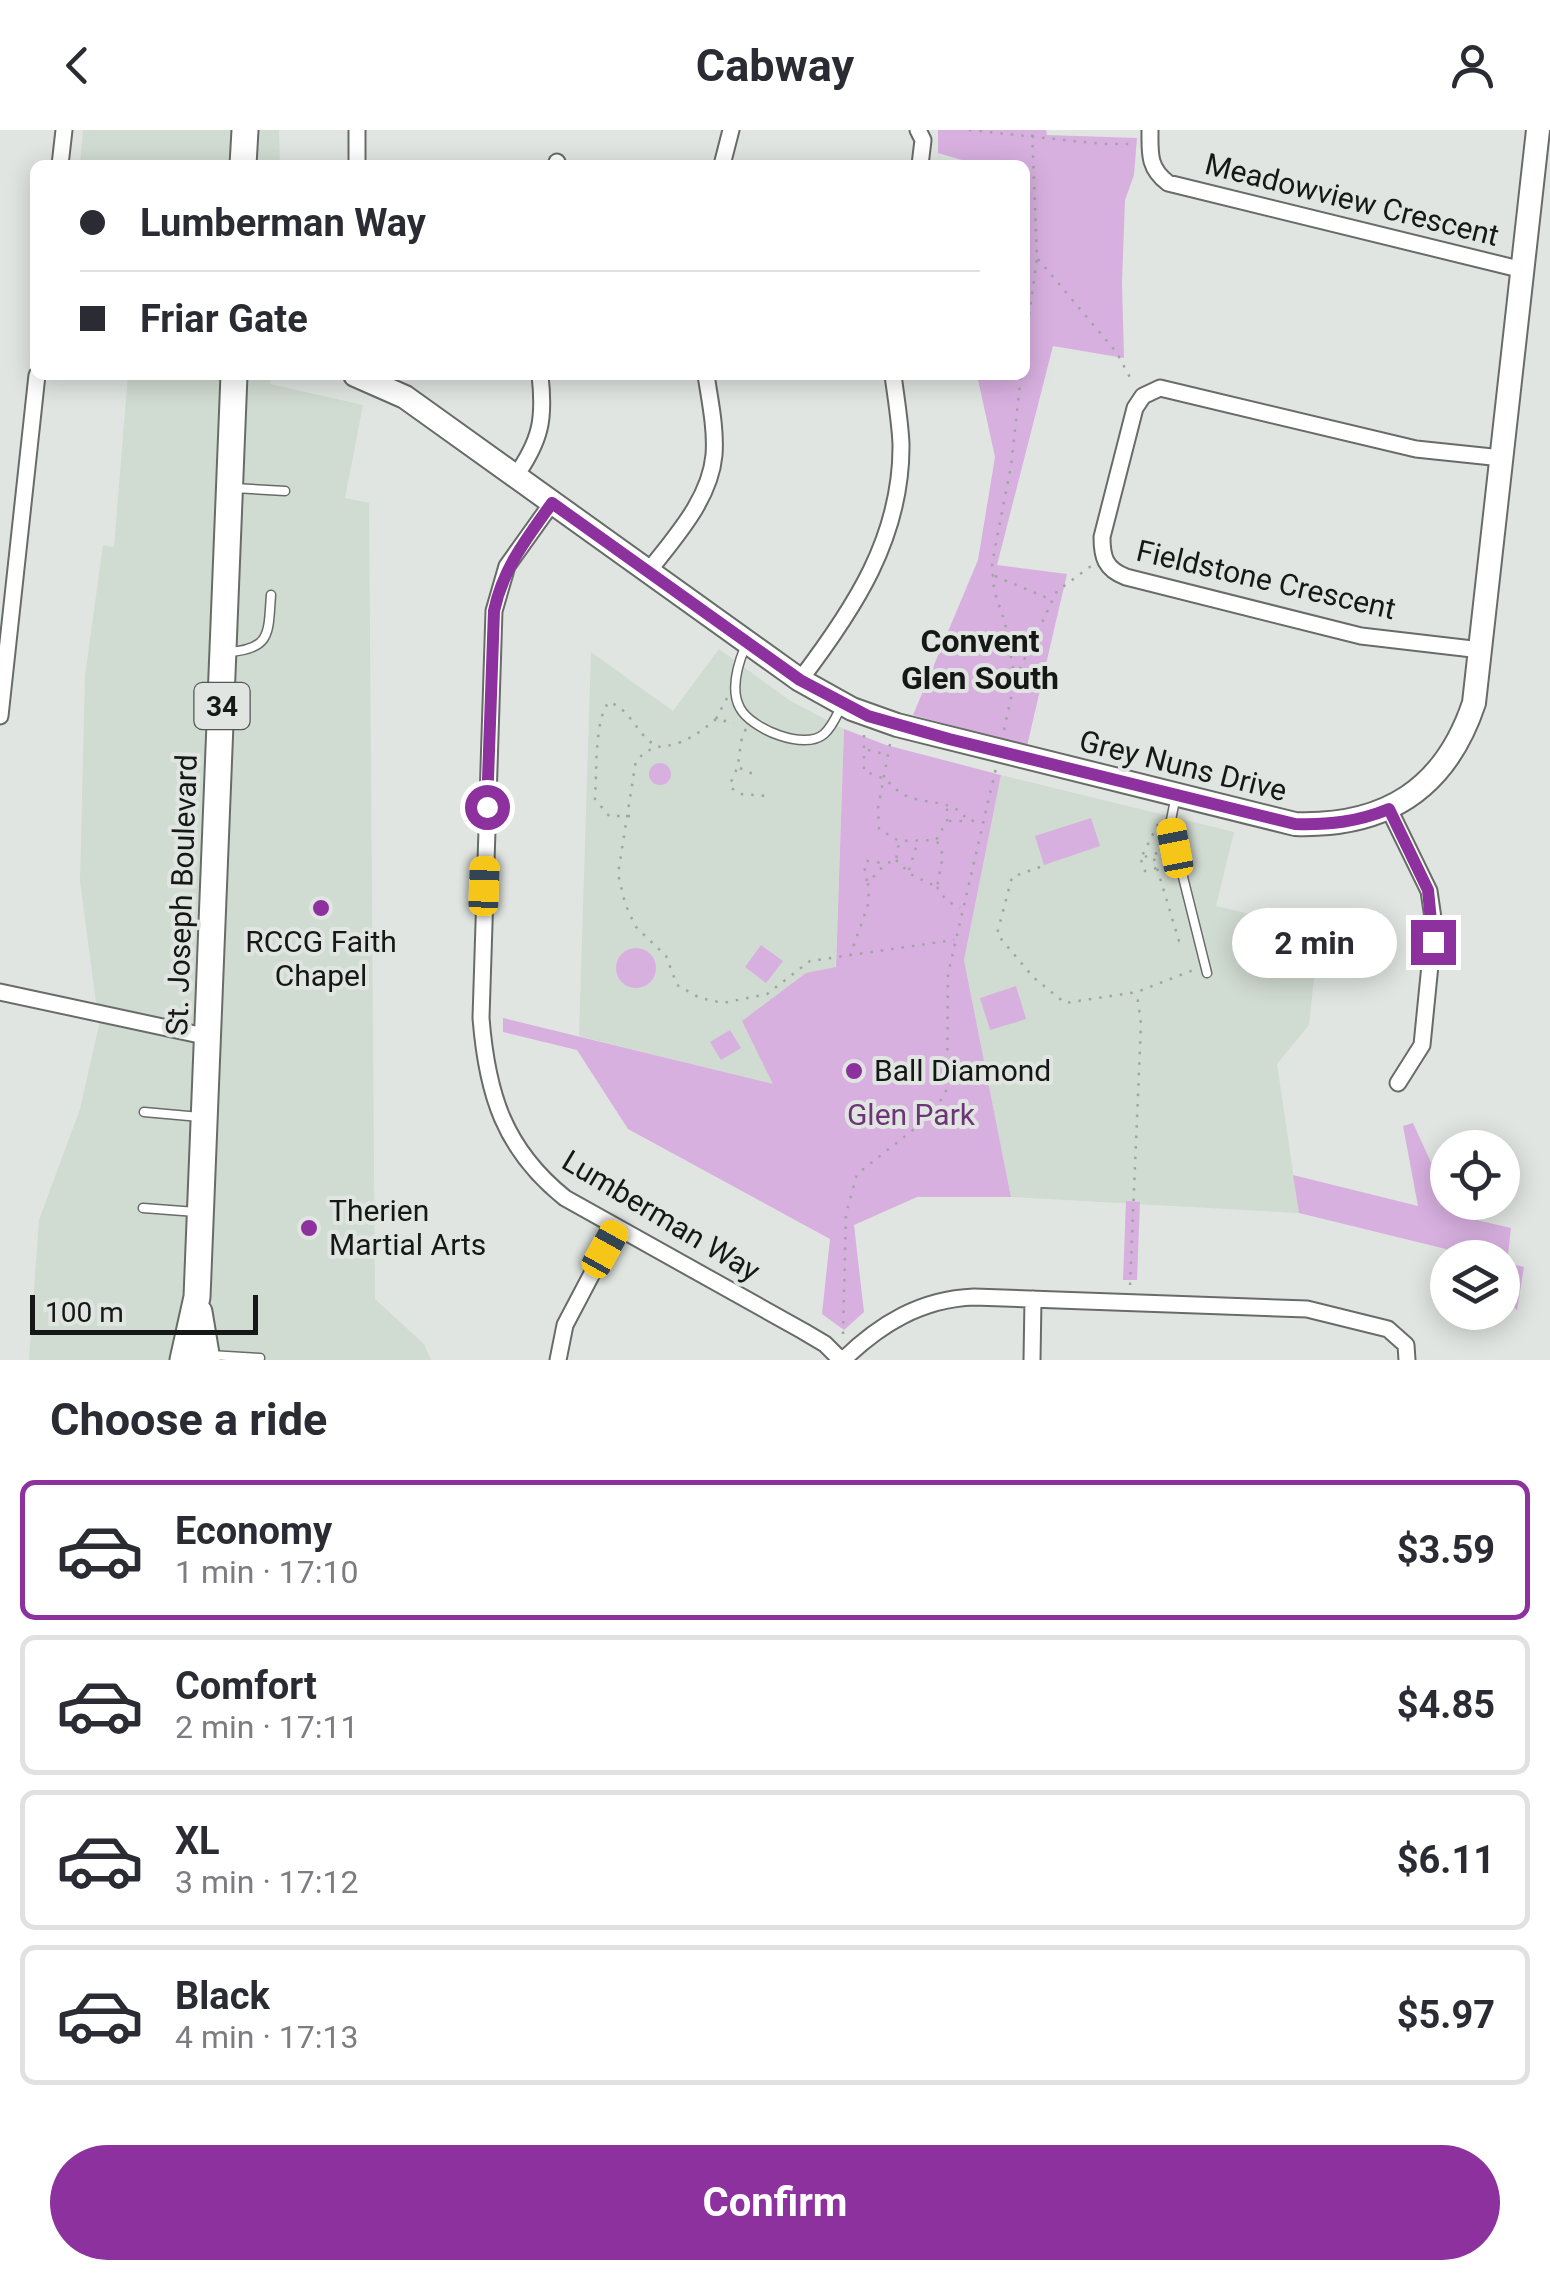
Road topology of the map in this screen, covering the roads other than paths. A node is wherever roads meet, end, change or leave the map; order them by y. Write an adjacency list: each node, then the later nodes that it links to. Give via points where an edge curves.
1 (64, 130): 8 (street)
2 (245, 130): 9 (main road)
3 (357, 130): 10 (street)
4 (731, 130): 11 (street)
5 (918, 130): 12 (street, via 924,140)
6 (1538, 130): 13 (street, Grey Nuns Drive)
7 (1150, 137): 13 (street, Meadowview Crescent, via 1150,160 1168,182)
8 (61, 160)
9 (244, 160)
10 (356, 160)
11 (723, 160)
12 (921, 160)
13 (1524, 270): 20 (street, Grey Nuns Drive)
14 (36, 380): 32 (street)
15 (234, 380): 22 (main road, St. Joseph Boulevard / 34)
16 (366, 380): 21 (street, Grey Nuns Drive, via 405,397)
17 (541, 380): 21 (street, via 540,432)
18 (707, 380): 25 (street, via 714,439 710,476)
19 (894, 380): 30 (street, via 900,466 884,542 859,597)
20 (1502, 458): 28 (street, Grey Nuns Drive); 28 (street, Fieldstone Crescent, via 1416,448 1160,388 1142,396 1131,422 1102,537 1107,565 1142,582 1360,636)
21 (515, 477): 24 (street, Grey Nuns Drive)
22 (229, 488): 23 (lane); 29 (main road, St. Joseph Boulevard / 34)
23 (284, 491)
24 (552, 503): 25 (street, Grey Nuns Drive); 43 (street, Lumberman Way, via 508,566 494,611 484,1050 500,1118 538,1176)
25 (648, 572): 27 (street, Grey Nuns Drive)
26 (272, 595): 29 (lane, via 268,634 259,646)
27 (746, 642): 30 (street, Grey Nuns Drive); 31 (lane, via 736,670 737,694 740,709 754,721 811,741 824,734)
28 (1481, 650): 34 (street, Grey Nuns Drive, via 1474,703 1460,741 1426,784)
29 (224, 652): 37 (main road, St. Joseph Boulevard / 34)
30 (800, 680): 31 (street, Grey Nuns Drive)
31 (843, 704): 33 (street, Grey Nuns Drive, via 897,725)
32 (0, 716)
33 (1176, 795): 34 (street, Grey Nuns Drive, via 1295,824 1330,825); 35 (lane, via 1170,849)
34 (1389, 809): 38 (street, via 1428,890 1434,925 1422,1045)
35 (1206, 970)
36 (0, 992): 37 (street)
37 (209, 1036): 40 (main road, St. Joseph Boulevard / 34)
38 (1398, 1082)
39 (144, 1112): 40 (lane)
40 (205, 1118): 42 (main road, St. Joseph Boulevard / 34)
41 (143, 1208): 42 (lane)
42 (201, 1212): 45 (main road, St. Joseph Boulevard / 34)
43 (616, 1228): 47 (street, via 564,1324); 48 (street, Lumberman Way, via 803,1331)
44 (1032, 1299): 48 (street, via 957,1298 921,1306 887,1323); 49 (street); 50 (street, via 1307,1310 1388,1328 1406,1345)
45 (199, 1358): 46 (lane)
46 (260, 1358)
47 (558, 1360)
48 (842, 1360)
49 (1032, 1360)
50 (1407, 1360)

